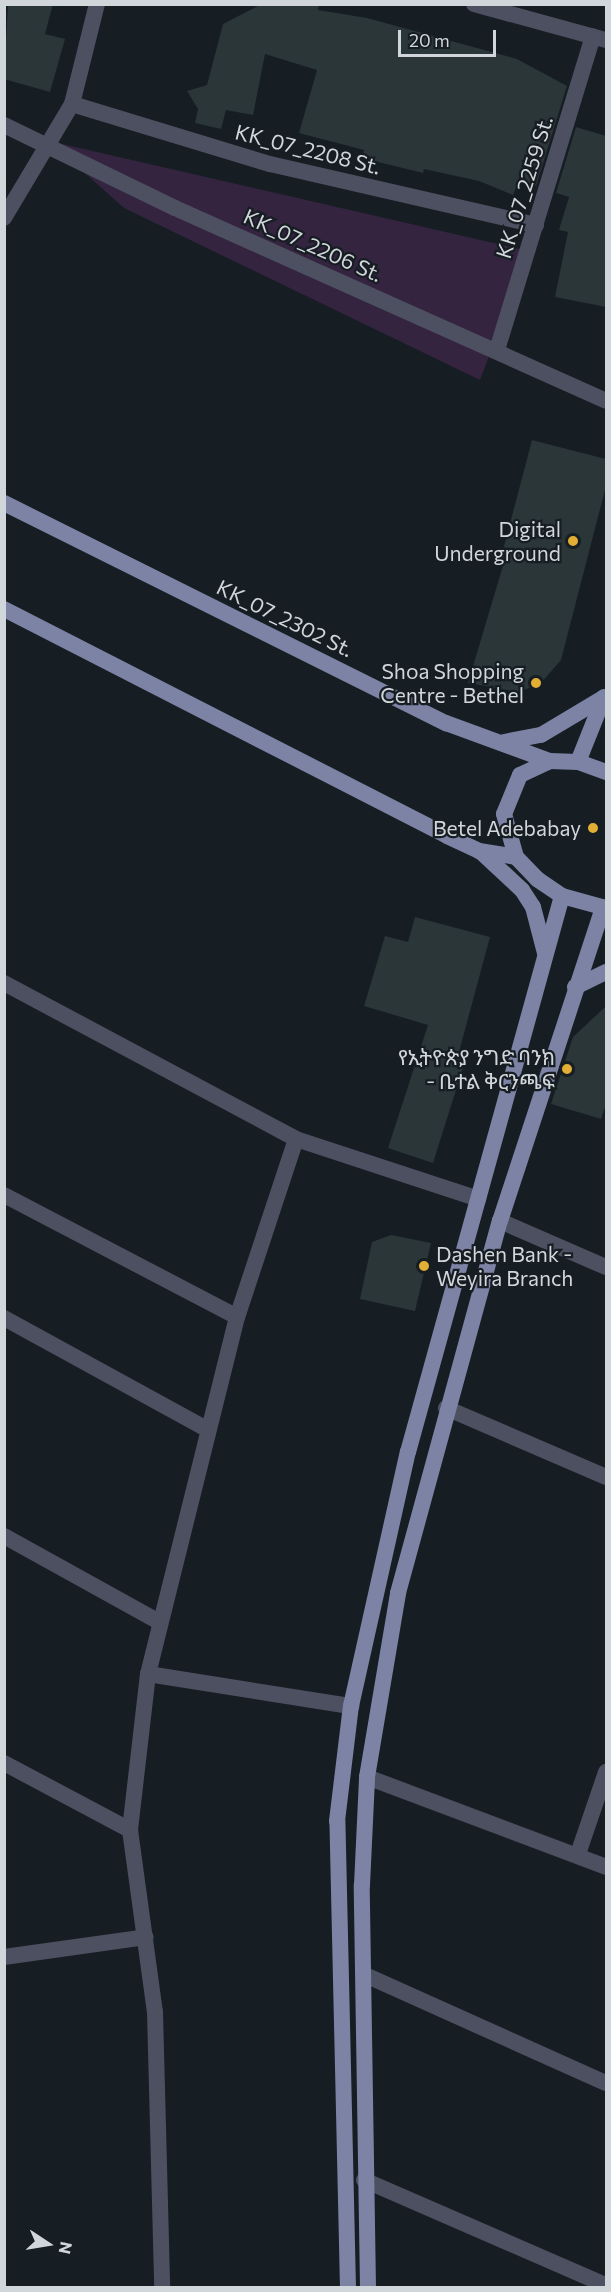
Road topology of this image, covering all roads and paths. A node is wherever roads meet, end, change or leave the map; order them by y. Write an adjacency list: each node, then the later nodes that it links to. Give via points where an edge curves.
1 (97, 4): 4 (street)
2 (474, 4): 3 (street)
3 (600, 38): 8 (street, KK_07_2259 St.)
4 (72, 104): 6 (street); 8 (street, KK_07_2208 St., via 270,164)
5 (4, 125): 6 (street, KK_07_2206 St.)
6 (46, 142): 7 (street); 9 (street, KK_07_2206 St., via 176,208)
7 (4, 218)
8 (536, 225): 9 (street, KK_07_2259 St.)
9 (497, 350): 10 (street, KK_07_2206 St.)
10 (606, 401)
11 (4, 503): 14 (main road, KK_07_2302 St., via 446,723)
12 (4, 609): 18 (main road)
13 (605, 693): 14 (main road, via 541,735); 16 (main road)
14 (498, 742): 15 (main road, KK_07_2302 St.)
15 (550, 761): 16 (main road); 19 (main road, via 520,775 509,794 506,828)
16 (578, 762): 17 (main road)
17 (606, 772)
18 (479, 851): 19 (main road); 22 (main road, via 522,890 533,907)
19 (516, 857): 20 (main road)
20 (562, 896): 21 (main road); 22 (main road)
21 (605, 907): 25 (main road)
22 (546, 954): 28 (main road)
23 (606, 972): 25 (main road)
24 (4, 983): 26 (street)
25 (575, 987): 29 (main road)
26 (296, 1139): 28 (street); 31 (street)
27 (4, 1195): 31 (street)
28 (478, 1199): 39 (main road, via 408,1452)
29 (500, 1221): 30 (street); 33 (main road)
30 (606, 1268)
31 (237, 1317): 34 (street)
32 (4, 1318): 34 (street)
33 (446, 1408): 35 (street); 42 (main road, via 398,1593)
34 (207, 1430): 37 (street)
35 (606, 1478)
36 (4, 1536): 37 (street)
37 (159, 1622): 38 (street)
38 (148, 1674): 39 (street); 43 (street)
39 (351, 1706): 53 (main road, via 337,1821)
40 (4, 1763): 43 (street)
41 (606, 1772): 44 (street)
42 (368, 1777): 44 (street); 48 (main road)
43 (130, 1830): 46 (street)
44 (578, 1854): 45 (street)
45 (606, 1867)
46 (146, 1937): 47 (street); 52 (street, via 160,2101)
47 (4, 1957)
48 (363, 1974): 49 (street); 50 (main road)
49 (606, 2083)
50 (364, 2180): 51 (street); 54 (main road)
51 (606, 2285)
52 (162, 2288)
53 (348, 2288)
54 (368, 2288)

